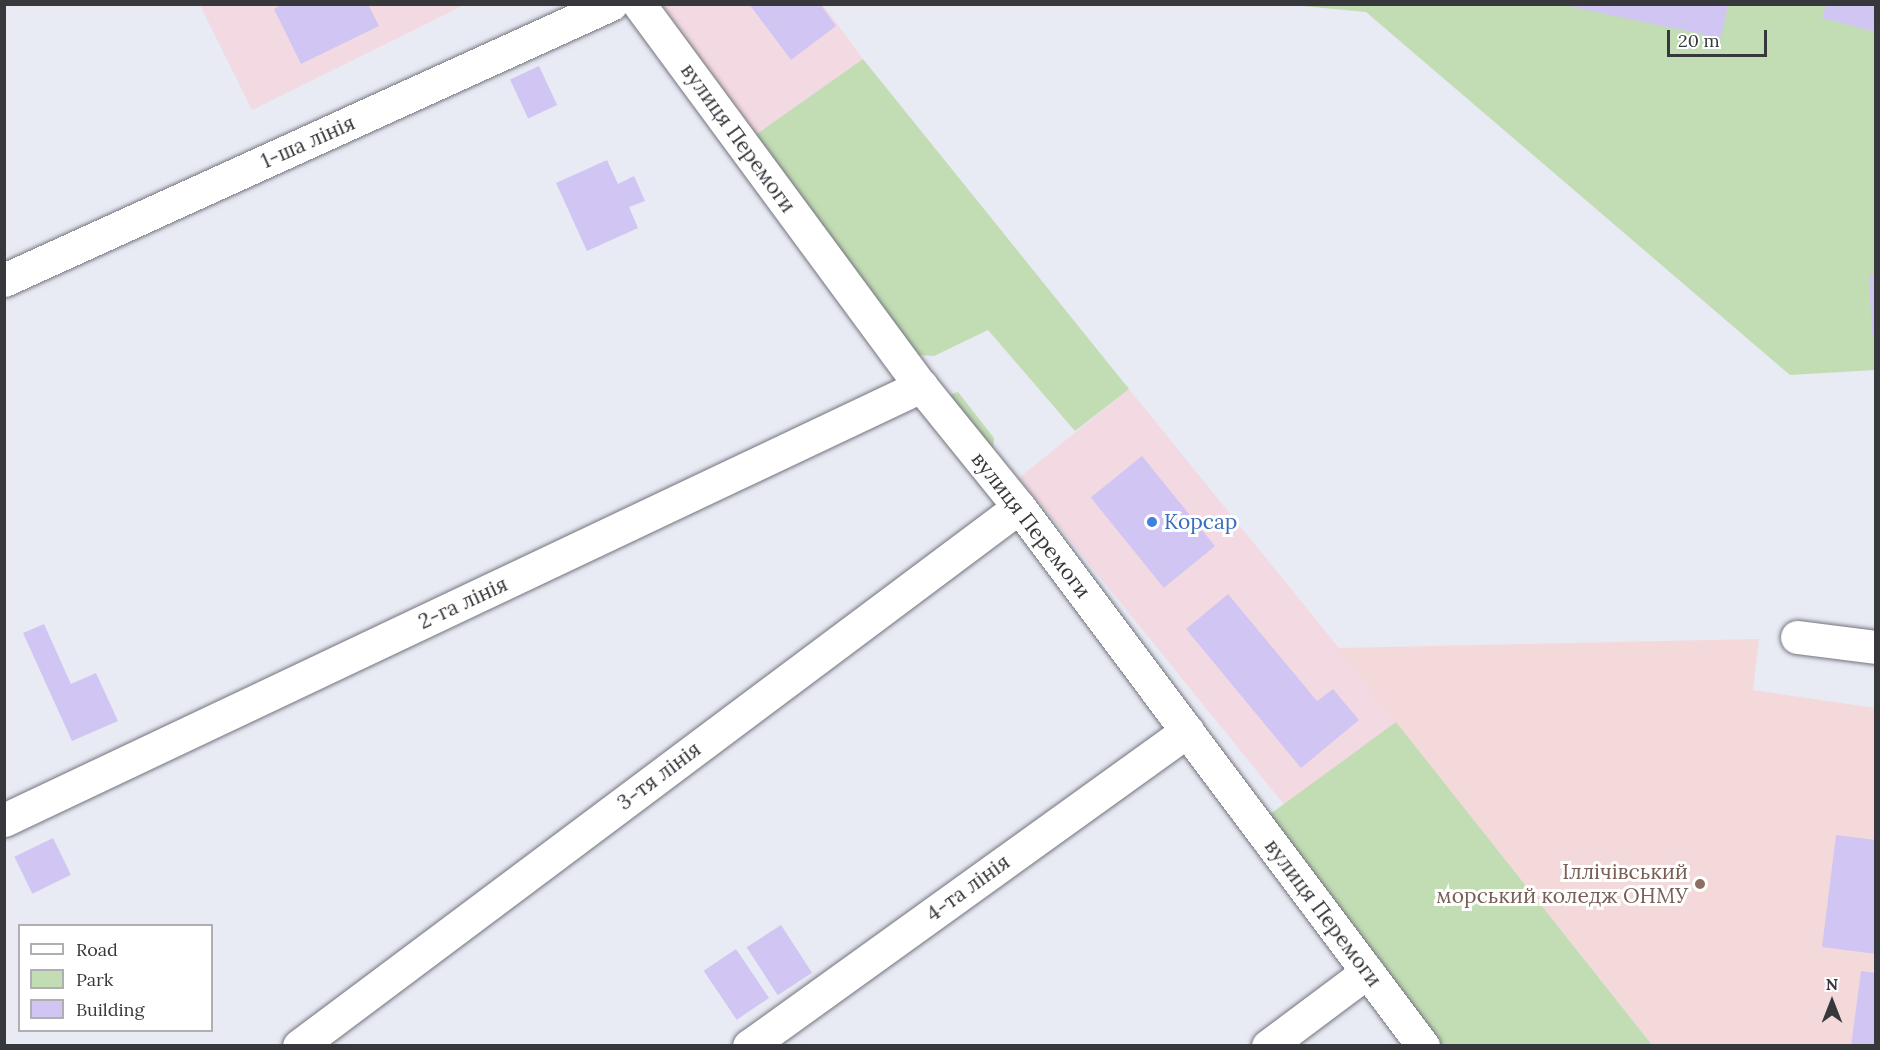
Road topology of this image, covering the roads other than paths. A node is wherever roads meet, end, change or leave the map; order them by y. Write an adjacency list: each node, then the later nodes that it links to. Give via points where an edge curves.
1 (611, 4): 3 (street, 1-ша лінія)
2 (639, 4): 4 (street, вулиця Перемоги)
3 (4, 280)
4 (921, 386): 5 (street, вулиця Перемоги); 9 (street, 2-га лінія)
5 (1019, 507): 8 (street, вулиця Перемоги); 11 (street, 3-тя лінія)
6 (1797, 637): 7 (street)
7 (1875, 647)
8 (1187, 731): 10 (street, вулиця Перемоги); 12 (street, 4-та лінія)
9 (4, 820)
10 (1367, 972): 13 (street); 14 (street, вулиця Перемоги)
11 (299, 1046)
12 (749, 1046)
13 (1268, 1046)
14 (1423, 1046)

